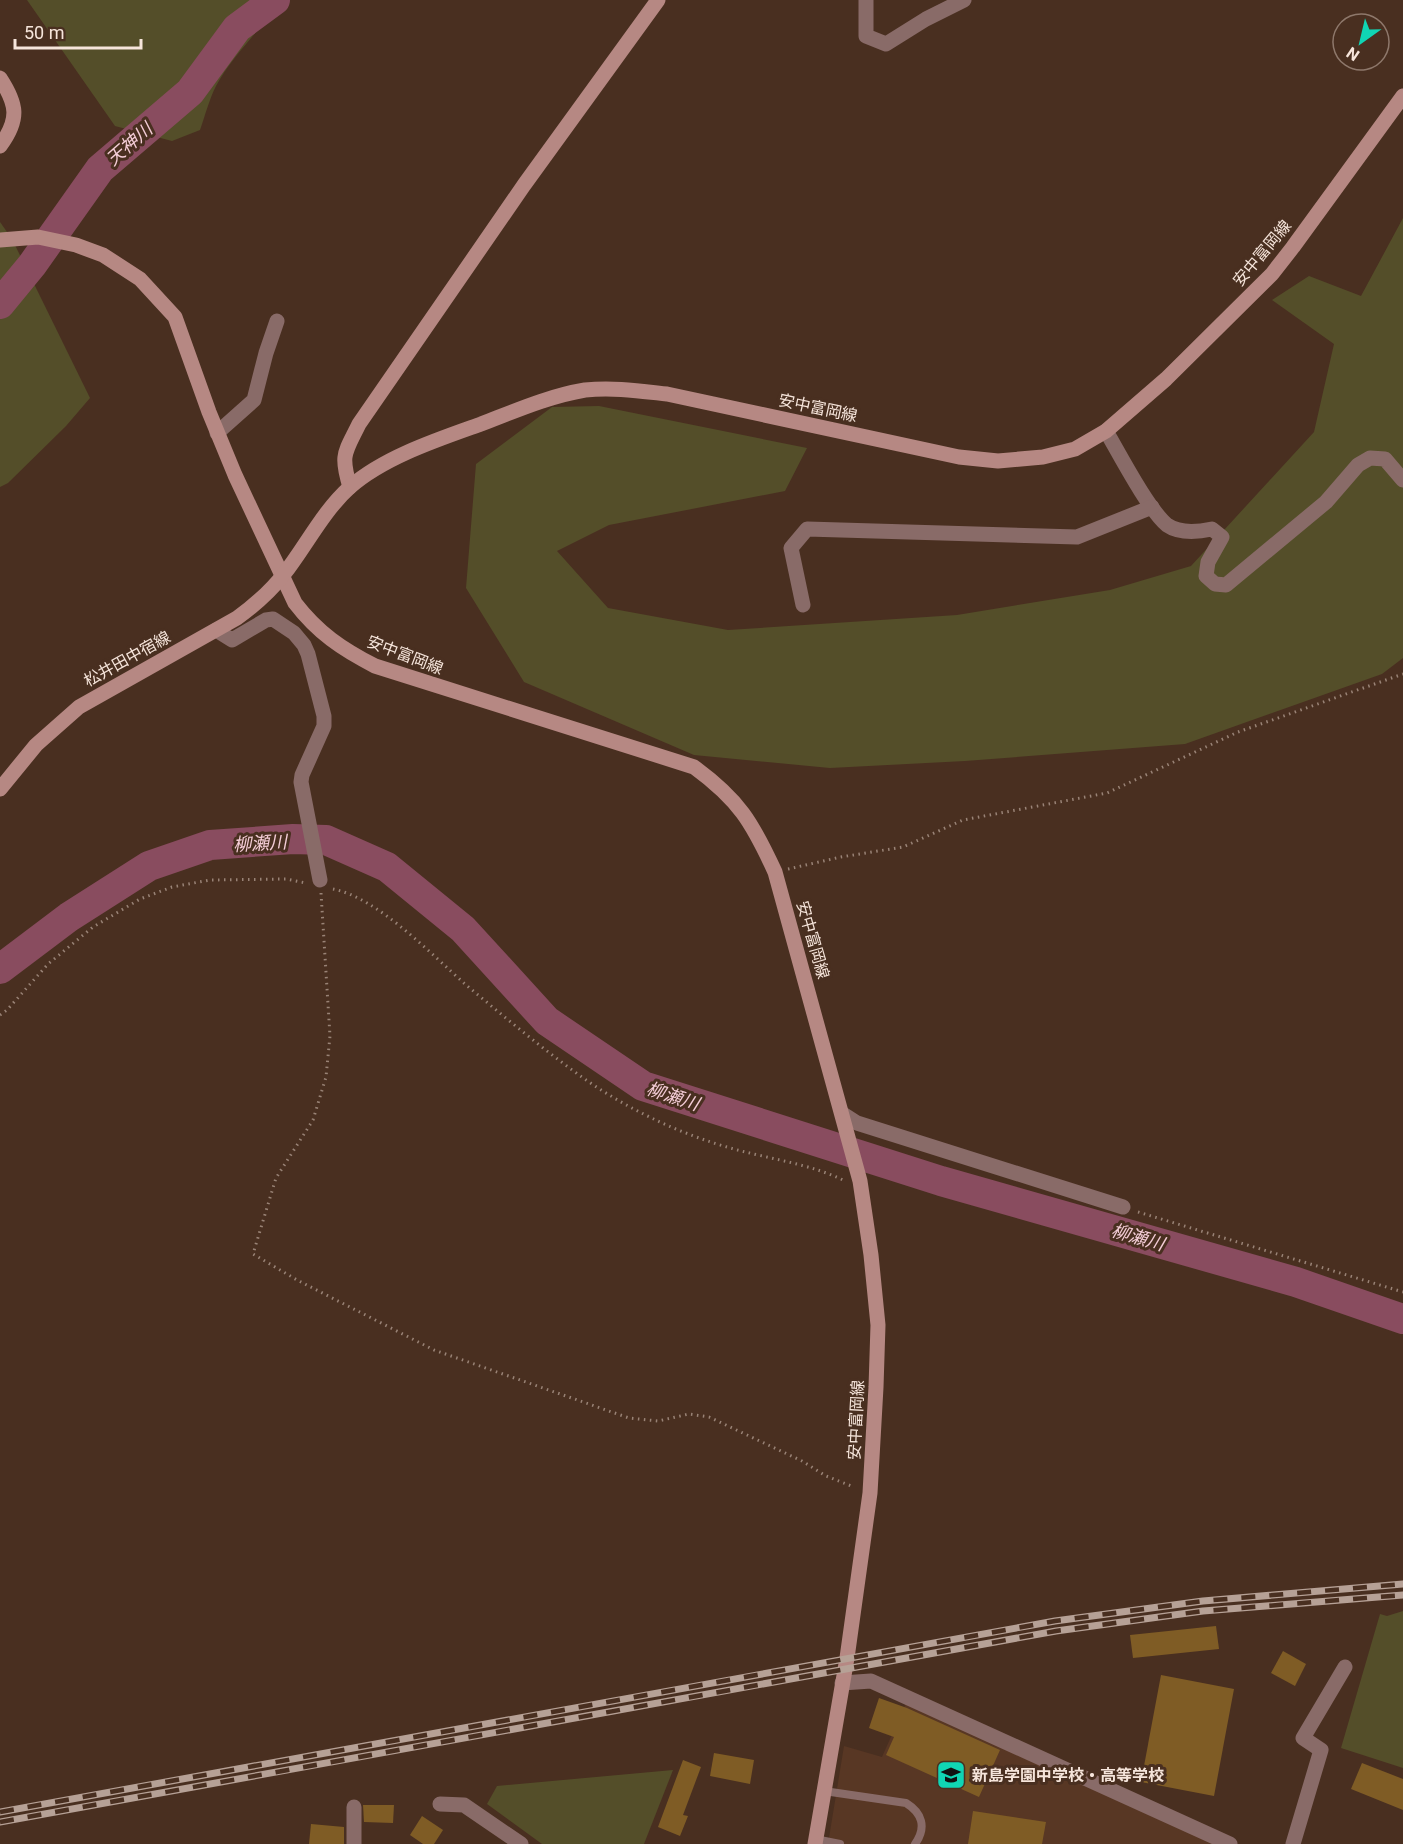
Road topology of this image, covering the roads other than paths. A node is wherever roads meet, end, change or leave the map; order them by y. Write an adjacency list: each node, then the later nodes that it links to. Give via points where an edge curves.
1 (658, 0): 12 (main road, via 358,424 344,455)
2 (866, 0): 3 (street, via 866,36 886,44)
3 (964, 0)
4 (0, 78): 6 (main road, via 15,105 13,123)
5 (1403, 96): 9 (main road, 安中富岡線, via 1272,274 1166,379)
6 (0, 146)
7 (0, 240): 10 (main road, via 38,237 76,245 103,255 140,279 175,317)
8 (277, 321): 10 (street, via 254,400)
9 (1106, 431): 12 (main road, 安中富岡線, via 1075,449 1043,457 981,460 668,394 587,390 550,398 413,449); 13 (street)
10 (217, 433): 14 (main road)
11 (1403, 480): 13 (street, via 1385,459 1370,458 1358,465 1326,502 1226,585 1215,584 1206,576 1208,562 1222,537 1212,529 1191,533 1168,526)
12 (350, 486): 14 (main road, 安中富岡線)
13 (1152, 507): 15 (street, via 1077,537 807,529 791,548)
14 (283, 575): 16 (main road, 松井田中宿線, via 261,600); 19 (main road, 安中富岡線, via 308,619 342,648 375,666 694,767 720,787 743,811 775,872)
15 (803, 605)
16 (216, 630): 17 (main road, 松井田中宿線, via 79,707 36,745); 18 (street, via 232,640 266,620 273,620 294,633 308,654 324,716 324,726 302,775)
17 (0, 789)
18 (320, 883)
19 (844, 1117): 20 (street); 22 (main road, 安中富岡線, via 860,1185 878,1325 870,1493)
20 (1123, 1207)
21 (1345, 1667): 32 (street, via 1303,1738 1321,1750)
22 (842, 1683): 23 (main road, 安中富岡線); 31 (street, via 871,1682)
23 (824, 1791): 26 (main road, 安中富岡線); 30 (lane, via 906,1803 921,1817)
24 (440, 1804): 28 (street, via 464,1805)
25 (354, 1807): 27 (street)
26 (815, 1841): 29 (lane)
27 (354, 1844)
28 (521, 1844)
29 (840, 1844)
30 (915, 1844)
31 (1230, 1844)
32 (1293, 1844)

